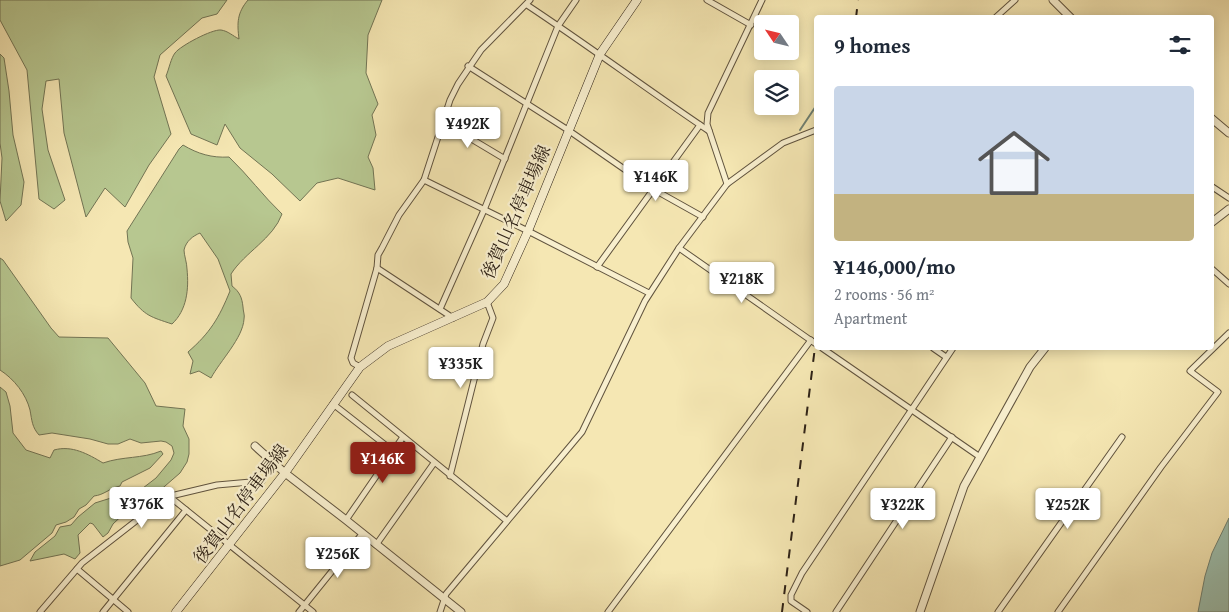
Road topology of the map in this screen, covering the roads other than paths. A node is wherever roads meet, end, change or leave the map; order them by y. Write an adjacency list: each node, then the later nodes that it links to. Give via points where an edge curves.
1 (576, 0): 10 (street)
2 (637, 0): 12 (main road, 後賀山名停車場線)
3 (708, 0): 11 (street)
4 (762, 0): 11 (street)
5 (1015, 0): 8 (street)
6 (1053, 0): 9 (street)
7 (528, 3): 10 (street); 13 (street)
8 (998, 15)
9 (1068, 15)
10 (558, 26): 12 (street); 14 (street)
11 (751, 26): 19 (street, via 708,113)
12 (600, 54): 17 (street); 18 (main road, 後賀山名停車場線)
13 (468, 66): 14 (street); 16 (street)
14 (526, 103): 18 (street); 22 (street)
15 (1214, 120): 21 (street)
16 (442, 122): 22 (street); 23 (street)
17 (700, 125): 19 (street); 26 (street)
18 (568, 130): 26 (street); 32 (main road, 後賀山名停車場線)
19 (709, 131): 24 (street)
20 (814, 131): 24 (street, via 783,143)
21 (1229, 133)
22 (505, 159): 29 (street)
23 (424, 180): 29 (street); 35 (street, via 378,255)
24 (727, 184): 30 (street)
25 (1214, 188): 27 (street)
26 (653, 189): 30 (street); 34 (street)
27 (1229, 198)
28 (1229, 208): 31 (street)
29 (484, 210): 32 (street); 40 (street)
30 (703, 216): 33 (street)
31 (1214, 220)
32 (528, 231): 34 (street); 39 (main road, 後賀山名停車場線, via 504,284)
33 (679, 248): 38 (street); 43 (street)
34 (597, 267): 38 (street)
35 (377, 268): 40 (street); 51 (street, via 351,358)
36 (1214, 271): 37 (street)
37 (1229, 284)
38 (649, 293): 68 (street, via 582,432)
39 (487, 302): 41 (main road, 後賀山名停車場線); 63 (street, via 493,318 483,344)
40 (440, 309): 41 (street)
41 (453, 318): 51 (main road, 後賀山名停車場線, via 388,346)
42 (1229, 333): 44 (street)
43 (814, 342): 76 (street)
44 (1214, 348)
45 (830, 350): 54 (street)
46 (936, 350): 50 (street)
47 (951, 350): 50 (street)
48 (1043, 350): 60 (street, via 1030,367)
49 (1212, 350): 89 (street, via 1190,371 1218,392)
50 (946, 357): 54 (street)
51 (360, 367): 53 (main road, 後賀山名停車場線)
52 (352, 395): 55 (street)
53 (333, 404): 59 (street); 62 (main road, 後賀山名停車場線)
54 (910, 409): 56 (street); 85 (street, via 802,573 791,601)
55 (403, 437): 59 (street); 61 (street)
56 (952, 437): 60 (street); 86 (street)
57 (1122, 437): 88 (street)
58 (255, 446): 62 (street)
59 (393, 451): 67 (street)
60 (980, 457): 87 (street, via 956,505)
61 (434, 463): 63 (street); 71 (street)
62 (285, 473): 67 (street); 70 (main road, 後賀山名停車場線)
63 (450, 476): 68 (street)
64 (262, 481): 65 (street, via 217,485)
65 (170, 497): 66 (street); 72 (street)
66 (186, 510): 70 (street); 74 (street)
67 (346, 520): 69 (street)
68 (507, 521): 73 (street)
69 (362, 534): 71 (street); 75 (street)
70 (229, 545): 75 (street); 80 (main road, 後賀山名停車場線)
71 (376, 545): 73 (street)
72 (77, 569): 74 (street); 77 (street)
73 (444, 598): 83 (street); 84 (street)
74 (113, 600): 78 (street); 79 (street)
75 (304, 606): 81 (street); 82 (street)
76 (611, 611)
77 (40, 612)
78 (103, 612)
79 (128, 612)
80 (176, 612)
81 (299, 612)
82 (312, 612)
83 (440, 612)
84 (461, 612)
85 (807, 612)
86 (836, 612)
87 (920, 612)
88 (998, 612)
89 (1058, 612)

